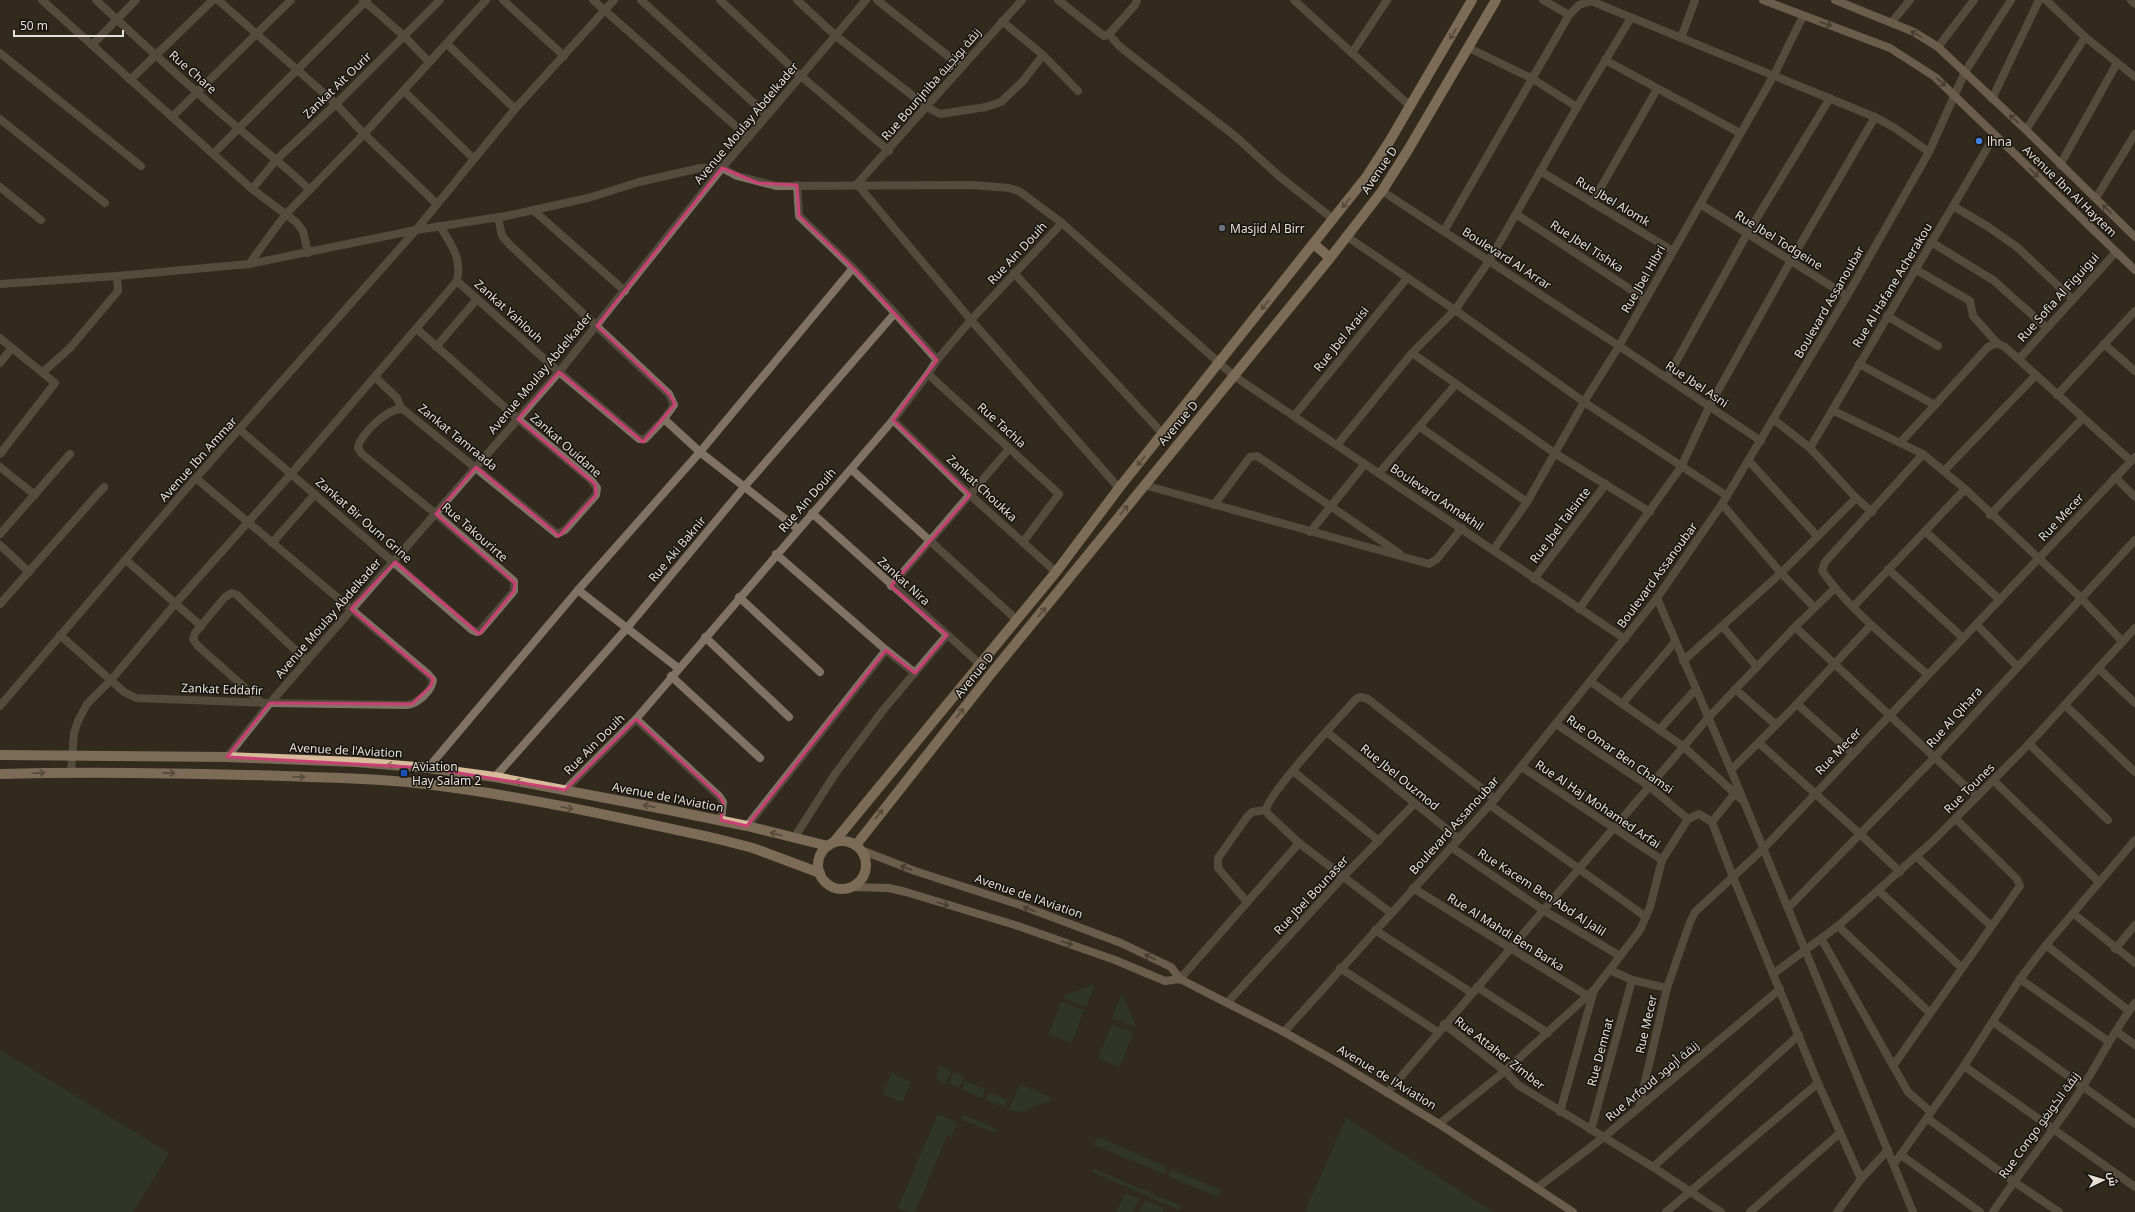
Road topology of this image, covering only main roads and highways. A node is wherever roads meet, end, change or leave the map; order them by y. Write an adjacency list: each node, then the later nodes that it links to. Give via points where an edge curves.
1 (1472, 0): 3 (main road, Avenue D, one-way to 3, via 1375,166)
2 (1496, 0): 4 (main road, Avenue D, via 1382,191)
3 (1314, 244): 4 (main road); 7 (main road, Avenue D, one-way to 7, via 1119,488 1056,572)
4 (1330, 258): 8 (main road, Avenue D, one-way to 4, via 1144,485)
5 (0, 755): 7 (main road, Avenue de l'Aviation, one-way to 5, via 565,790 428,768 355,762 227,757)
6 (0, 774): 9 (main road, one-way to 9, via 71,772 265,776 424,784 491,793 718,839 753,848)
7 (831, 844): 8 (main road, via 849,842); 9 (main road, via 819,858)
8 (858, 848): 9 (main road, via 866,864 865,872 857,884 843,889 829,885)
9 (820, 873)

